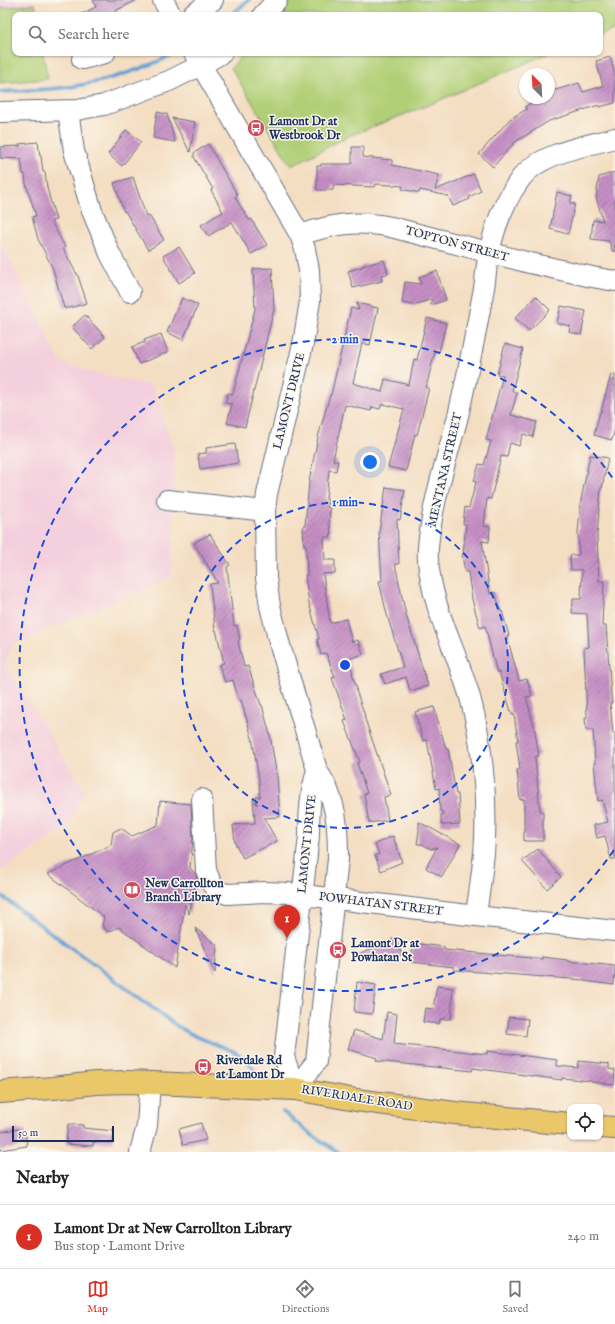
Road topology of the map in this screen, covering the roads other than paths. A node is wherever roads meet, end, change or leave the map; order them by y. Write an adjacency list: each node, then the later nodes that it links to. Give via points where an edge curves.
1 (163, 0): 4 (street)
2 (213, 0): 5 (street)
3 (277, 0): 6 (street)
4 (170, 12)
5 (196, 12)
6 (266, 12)
7 (94, 56): 9 (street)
8 (210, 56): 10 (street)
9 (82, 59)
10 (198, 59): 11 (street, via 169,81 104,105); 14 (street, LAMONT DRIVE)
11 (68, 111): 12 (street); 17 (street, via 74,151 92,211)
12 (0, 112)
13 (615, 138): 15 (street, MENTANA STREET, via 557,154 529,170 507,200)
14 (300, 235): 15 (street, TOPTON STREET, via 340,224 372,223); 19 (street, LAMONT DRIVE, via 309,270 308,317 269,482)
15 (489, 253): 16 (street, TOPTON STREET, via 592,278); 24 (street, MENTANA STREET, via 458,415 433,510 428,559 442,622 471,701 478,734 486,811)
16 (615, 281)
17 (130, 292)
18 (167, 500): 19 (street)
19 (265, 511): 20 (street, LAMONT DRIVE, via 266,578 270,606)
20 (317, 770): 22 (street, LAMONT DRIVE, via 309,805 309,836); 23 (street, LAMONT DRIVE, via 327,784 334,804 338,830)
21 (202, 799): 22 (street, POWHATAN STREET, via 206,870 215,888 227,894)
22 (302, 894): 23 (street, POWHATAN STREET); 27 (street, LAMONT DRIVE, via 284,1057)
23 (334, 898): 24 (street, POWHATAN STREET); 27 (street, LAMONT DRIVE, via 316,1062)
24 (476, 916): 25 (street, POWHATAN STREET)
25 (615, 931)
26 (150, 1083): 27 (main road, RIVERDALE ROAD); 28 (main road, RIVERDALE ROAD, via 96,1083); 32 (street, via 147,1126)
27 (295, 1089): 29 (main road, RIVERDALE ROAD, via 455,1113)
28 (0, 1092)
29 (567, 1124)
30 (603, 1127): 31 (main road)
31 (615, 1128)
32 (140, 1152)

